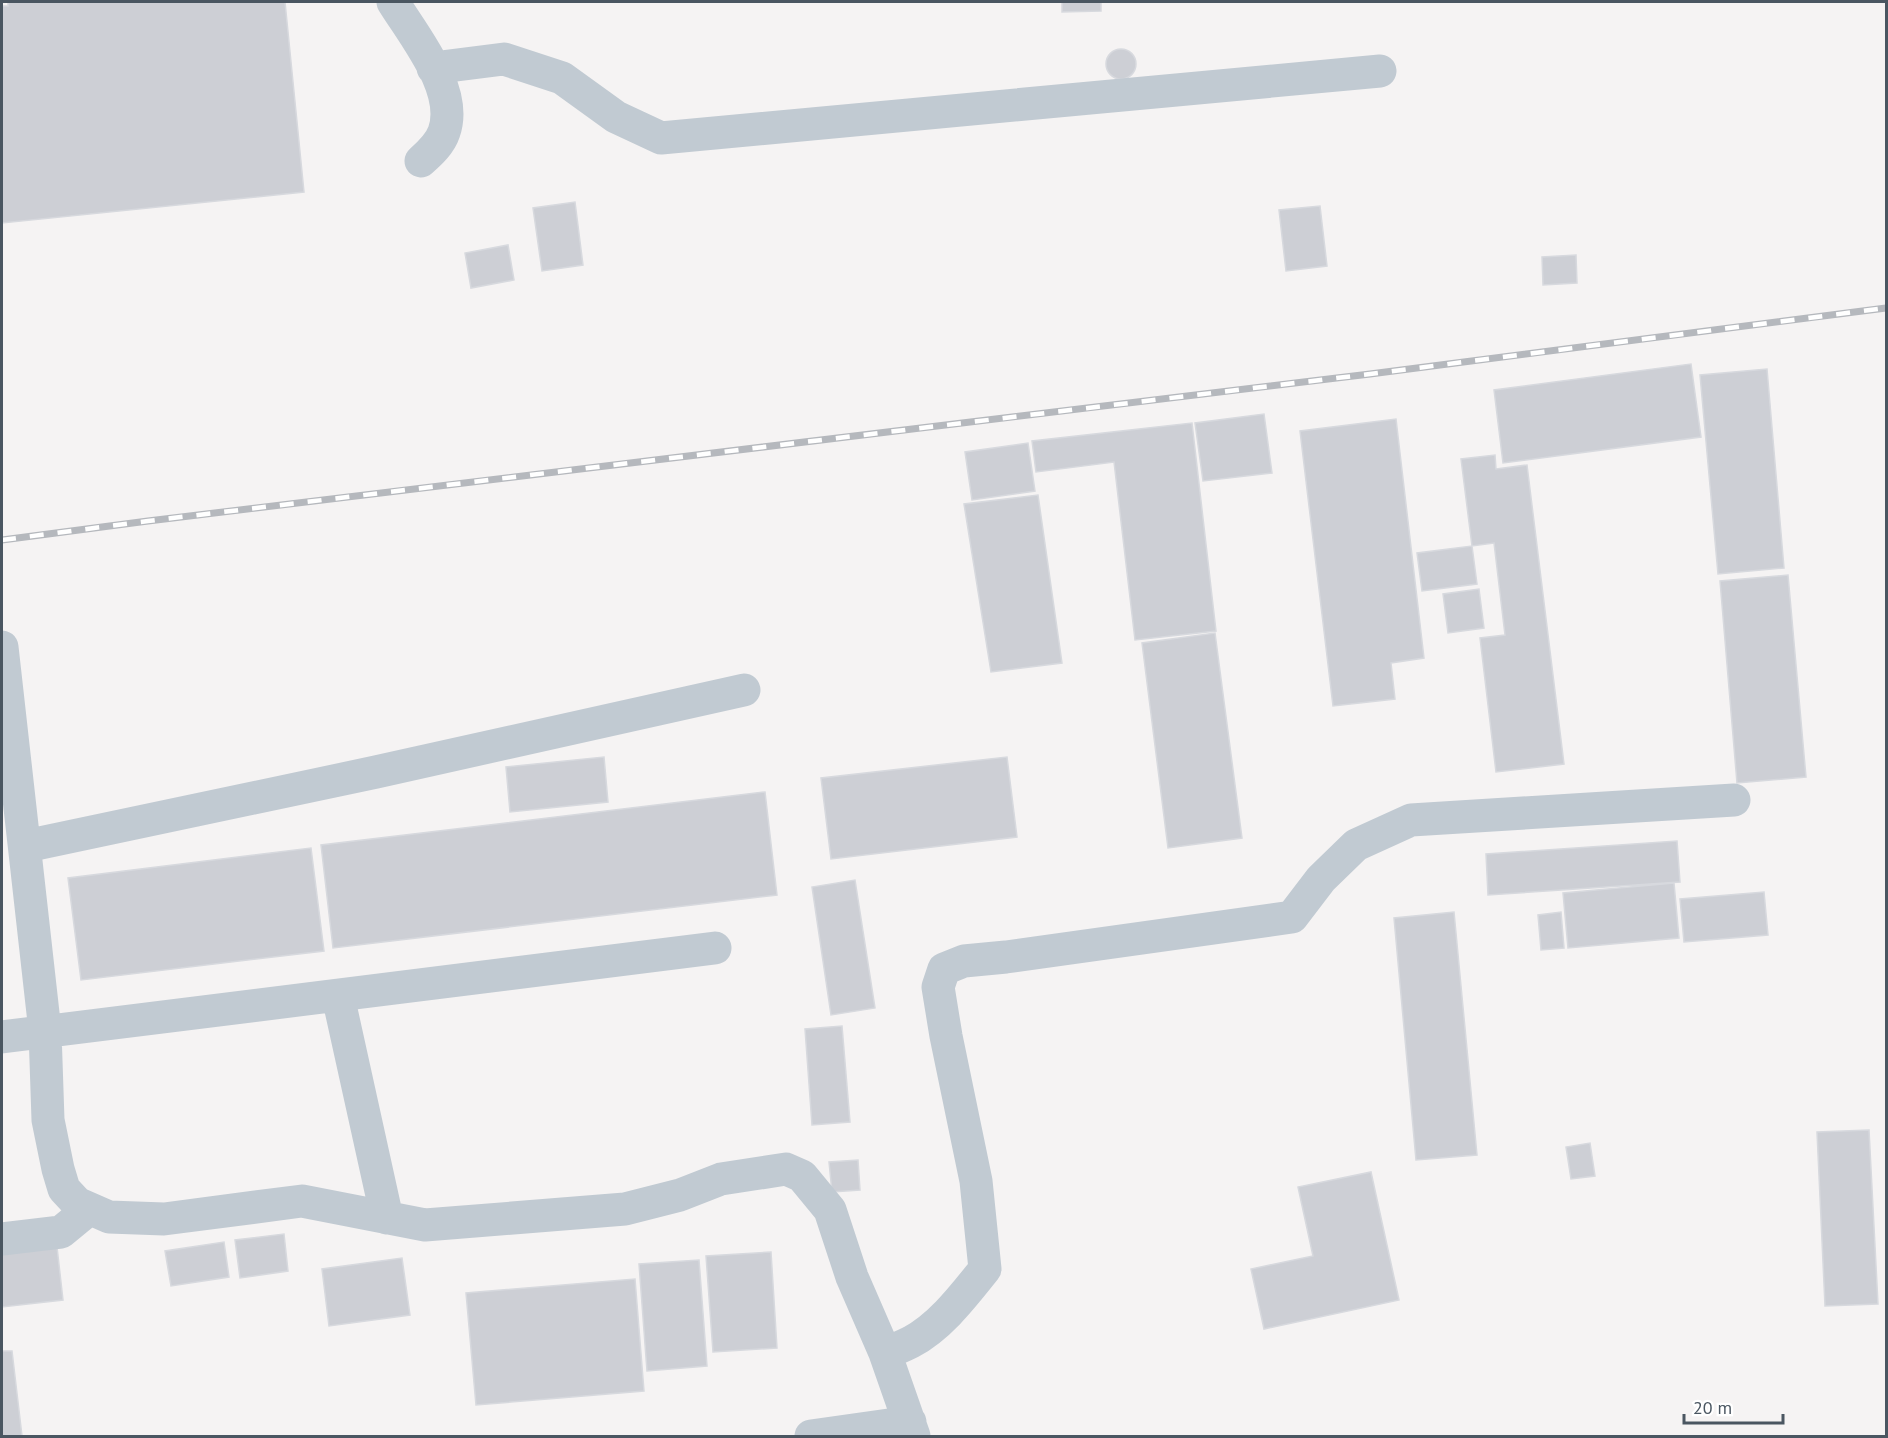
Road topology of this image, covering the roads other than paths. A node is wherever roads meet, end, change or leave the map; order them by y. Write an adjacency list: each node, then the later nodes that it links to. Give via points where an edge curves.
1 (393, 2): 2 (street)
2 (433, 68): 3 (street, via 504,59 562,78 616,117 661,138); 4 (street, via 445,95 447,121 436,147)
3 (1380, 71)
4 (421, 161)
5 (2, 646): 8 (street)
6 (744, 690): 8 (street)
7 (1734, 800): 16 (street, via 1411,820 1356,844 1321,879 1292,917 964,961 944,969 938,987 976,1180 985,1269 939,1321 913,1341)
8 (26, 846): 11 (street)
9 (715, 948): 10 (street)
10 (338, 996): 11 (street); 14 (street)
11 (45, 1031): 12 (street); 13 (street, via 48,1120 58,1169 64,1189)
12 (2, 1037)
13 (88, 1209): 14 (street, via 109,1217 164,1219 302,1202); 15 (street, via 62,1232)
14 (387, 1218): 16 (street, via 425,1225 626,1209 721,1179 786,1169 802,1176 830,1210 852,1277)
15 (2, 1239)
16 (885, 1353): 17 (street)
17 (912, 1429): 18 (street)
18 (811, 1437)

